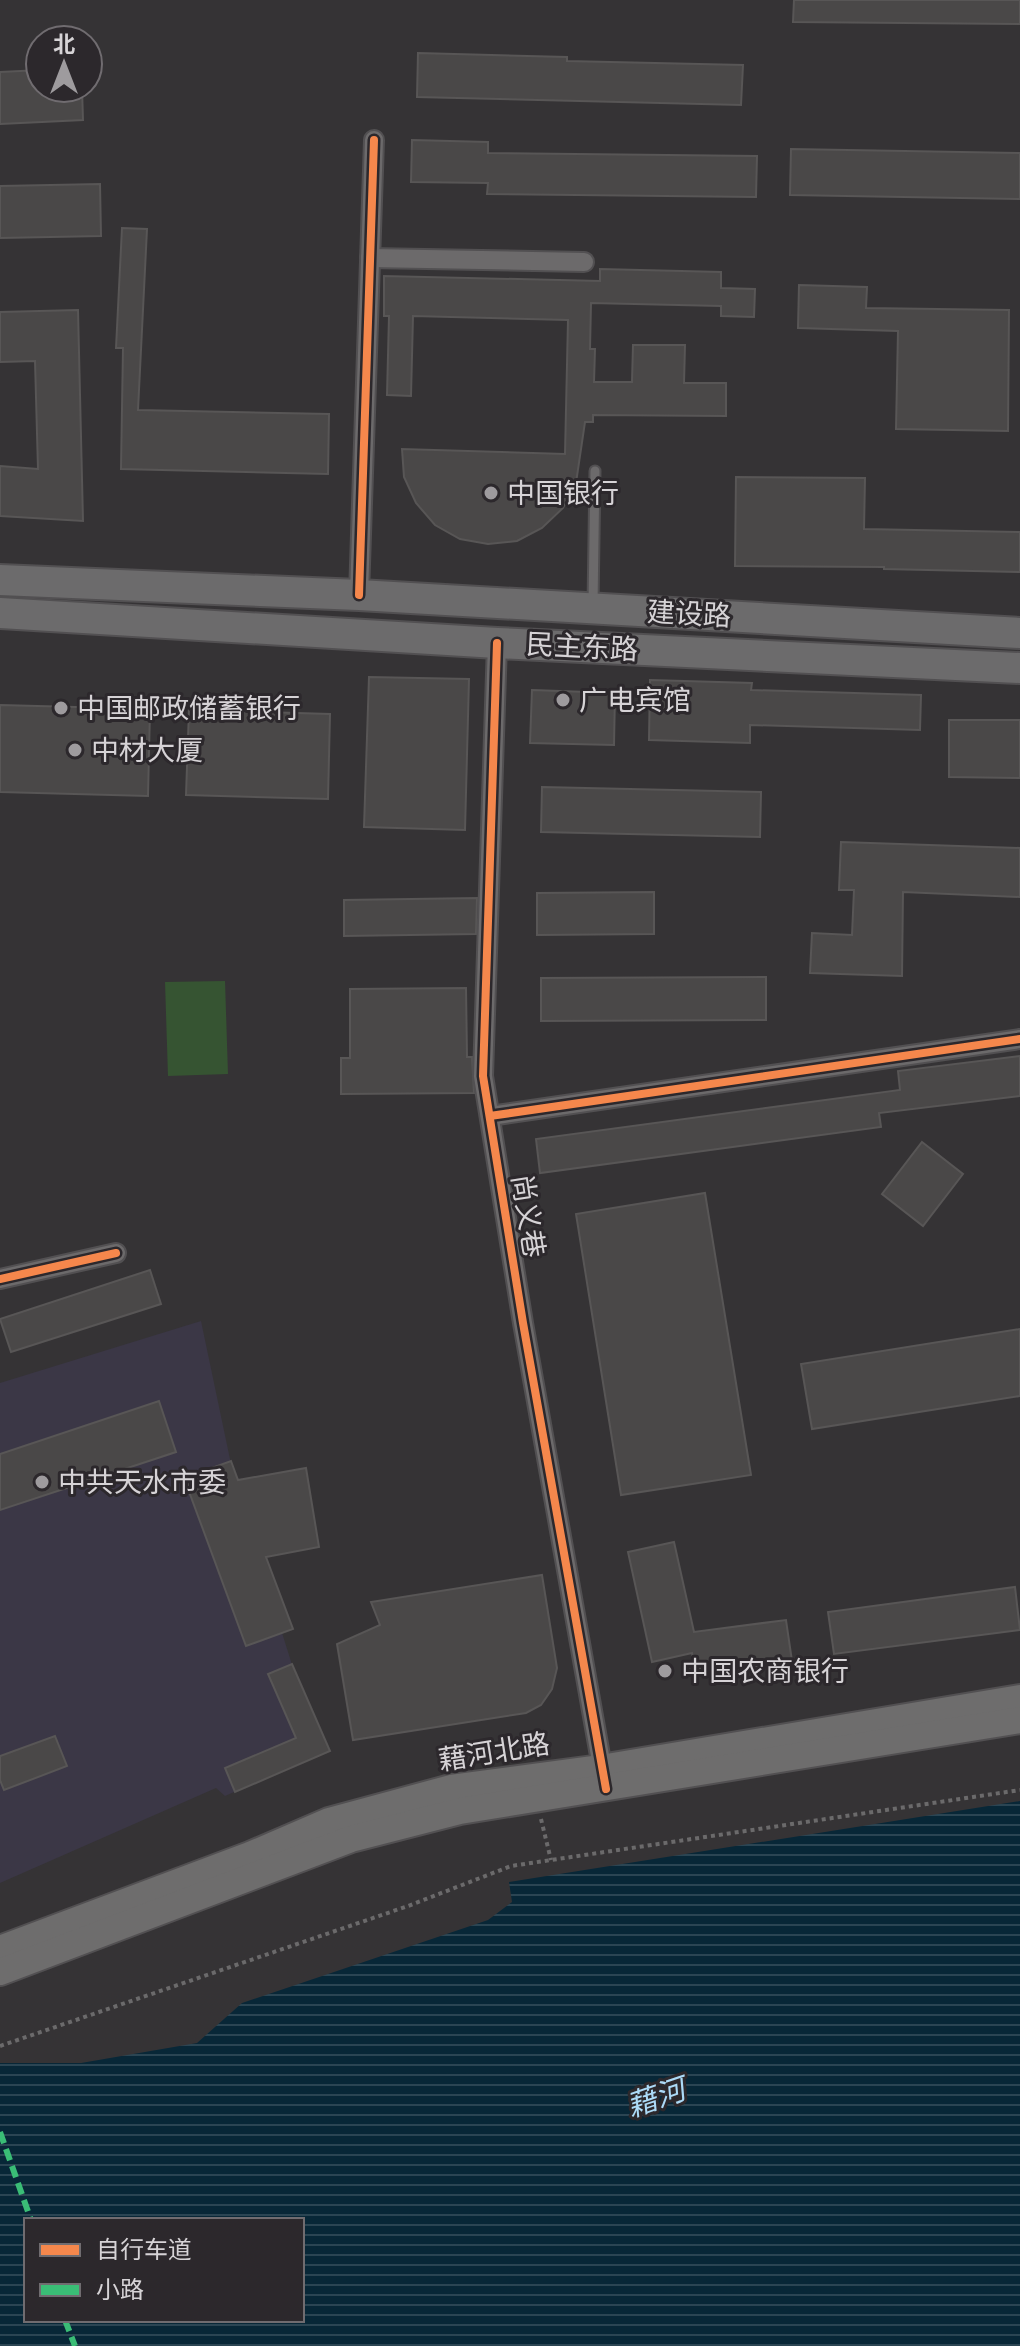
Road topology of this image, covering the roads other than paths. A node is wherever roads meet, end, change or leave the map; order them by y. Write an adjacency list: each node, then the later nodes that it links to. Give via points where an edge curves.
1 (374, 140): 2 (street)
2 (370, 258): 3 (street); 6 (street)
3 (584, 262)
4 (595, 471): 7 (lane)
5 (0, 580): 6 (main road)
6 (359, 595): 7 (main road, 建设路)
7 (593, 609): 9 (main road, 建设路)
8 (0, 613): 10 (main road, 民主东路)
9 (1020, 633)
10 (497, 643): 11 (main road, 民主东路); 13 (street, 尚义巷, via 483,1076)
11 (1020, 668)
12 (1020, 1039): 13 (street)
13 (490, 1116): 18 (street, 尚义巷)
14 (116, 1253): 15 (street)
15 (0, 1279)
16 (1020, 1698): 18 (main road, 藉河北路)
17 (1020, 1720): 18 (main road, 藉河北路)
18 (604, 1778): 19 (main road, 藉河北路, via 451,1788 329,1821); 20 (main road, 藉河北路, via 537,1800 460,1811 351,1839)
19 (0, 1949)
20 (0, 1972)

